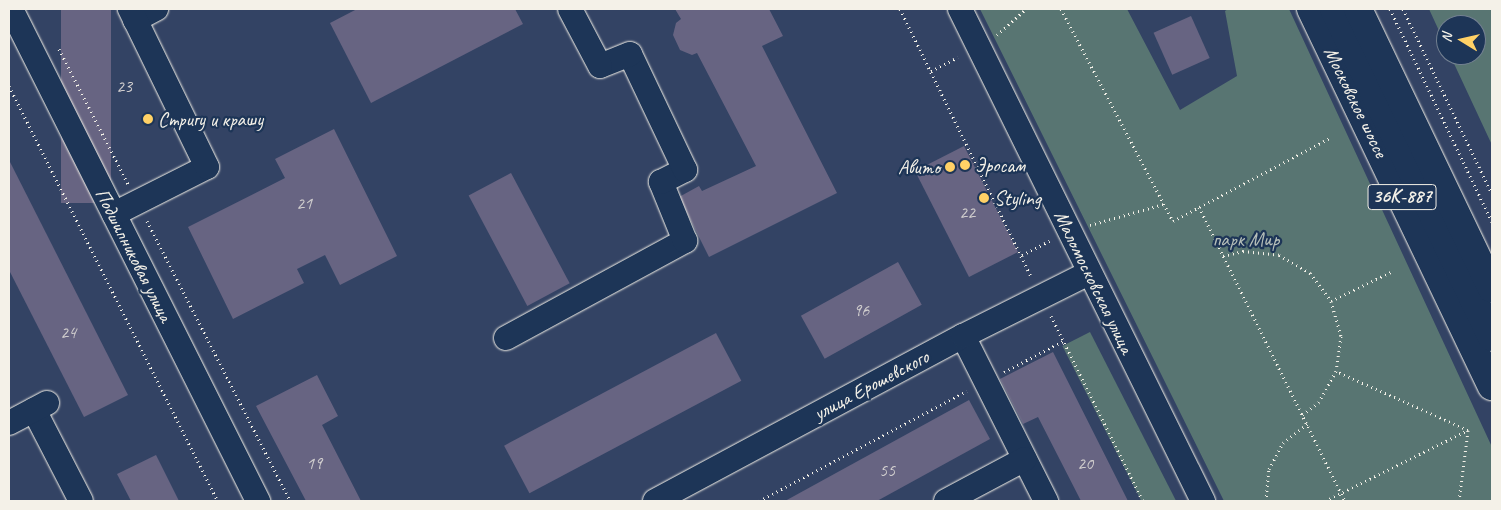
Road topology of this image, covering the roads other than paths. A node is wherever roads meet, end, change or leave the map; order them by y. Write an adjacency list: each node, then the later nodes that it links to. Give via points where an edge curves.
1 (11, 9): 9 (street, Подшипниковая улица)
2 (156, 9): 8 (street)
3 (570, 9): 14 (street, via 600,66 630,54 685,170 660,182 685,241)
4 (960, 9): 10 (street, Маломосковская улица)
5 (1311, 9): 15 (main road, Московское шоссе / 36К-887)
6 (1334, 9): 13 (main road, Московское шоссе / 36К-887)
7 (1358, 9): 11 (main road, Московское шоссе / 36К-887)
8 (132, 14): 9 (street, via 207,167)
9 (114, 214): 19 (street, Подшипниковая улица)
10 (1090, 273): 12 (street, улица Ерошевского); 23 (street, Маломосковская улица)
11 (1492, 289)
12 (963, 336): 17 (street); 20 (street, улица Ерошевского)
13 (1492, 337)
14 (506, 338)
15 (1492, 386)
16 (9, 423): 18 (street, via 40,407)
17 (1025, 459): 21 (street); 22 (street)
18 (81, 501)
19 (258, 501)
20 (655, 501)
21 (946, 501)
22 (1046, 501)
23 (1203, 501)

